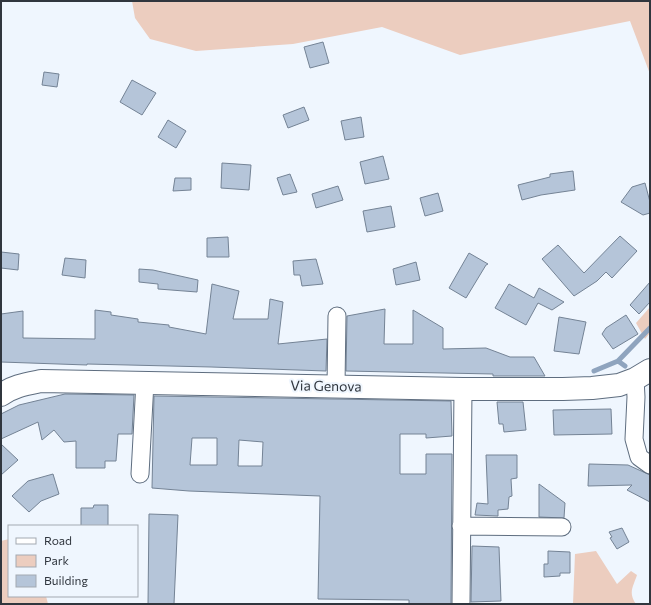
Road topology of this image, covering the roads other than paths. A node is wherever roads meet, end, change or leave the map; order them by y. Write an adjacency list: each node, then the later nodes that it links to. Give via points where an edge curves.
1 (337, 316): 4 (street)
2 (642, 374): 5 (main road, Via Genova, via 619,385 592,388); 7 (street, via 636,397 634,439 639,457)
3 (145, 382): 4 (main road, Via Genova); 6 (main road, Via Genova, via 41,381); 8 (street)
4 (336, 386): 5 (main road, Via Genova)
5 (463, 389): 9 (street)
6 (4, 390)
7 (650, 465)
8 (140, 474)
9 (461, 526): 10 (street); 11 (street)
10 (562, 526)
11 (460, 604)

